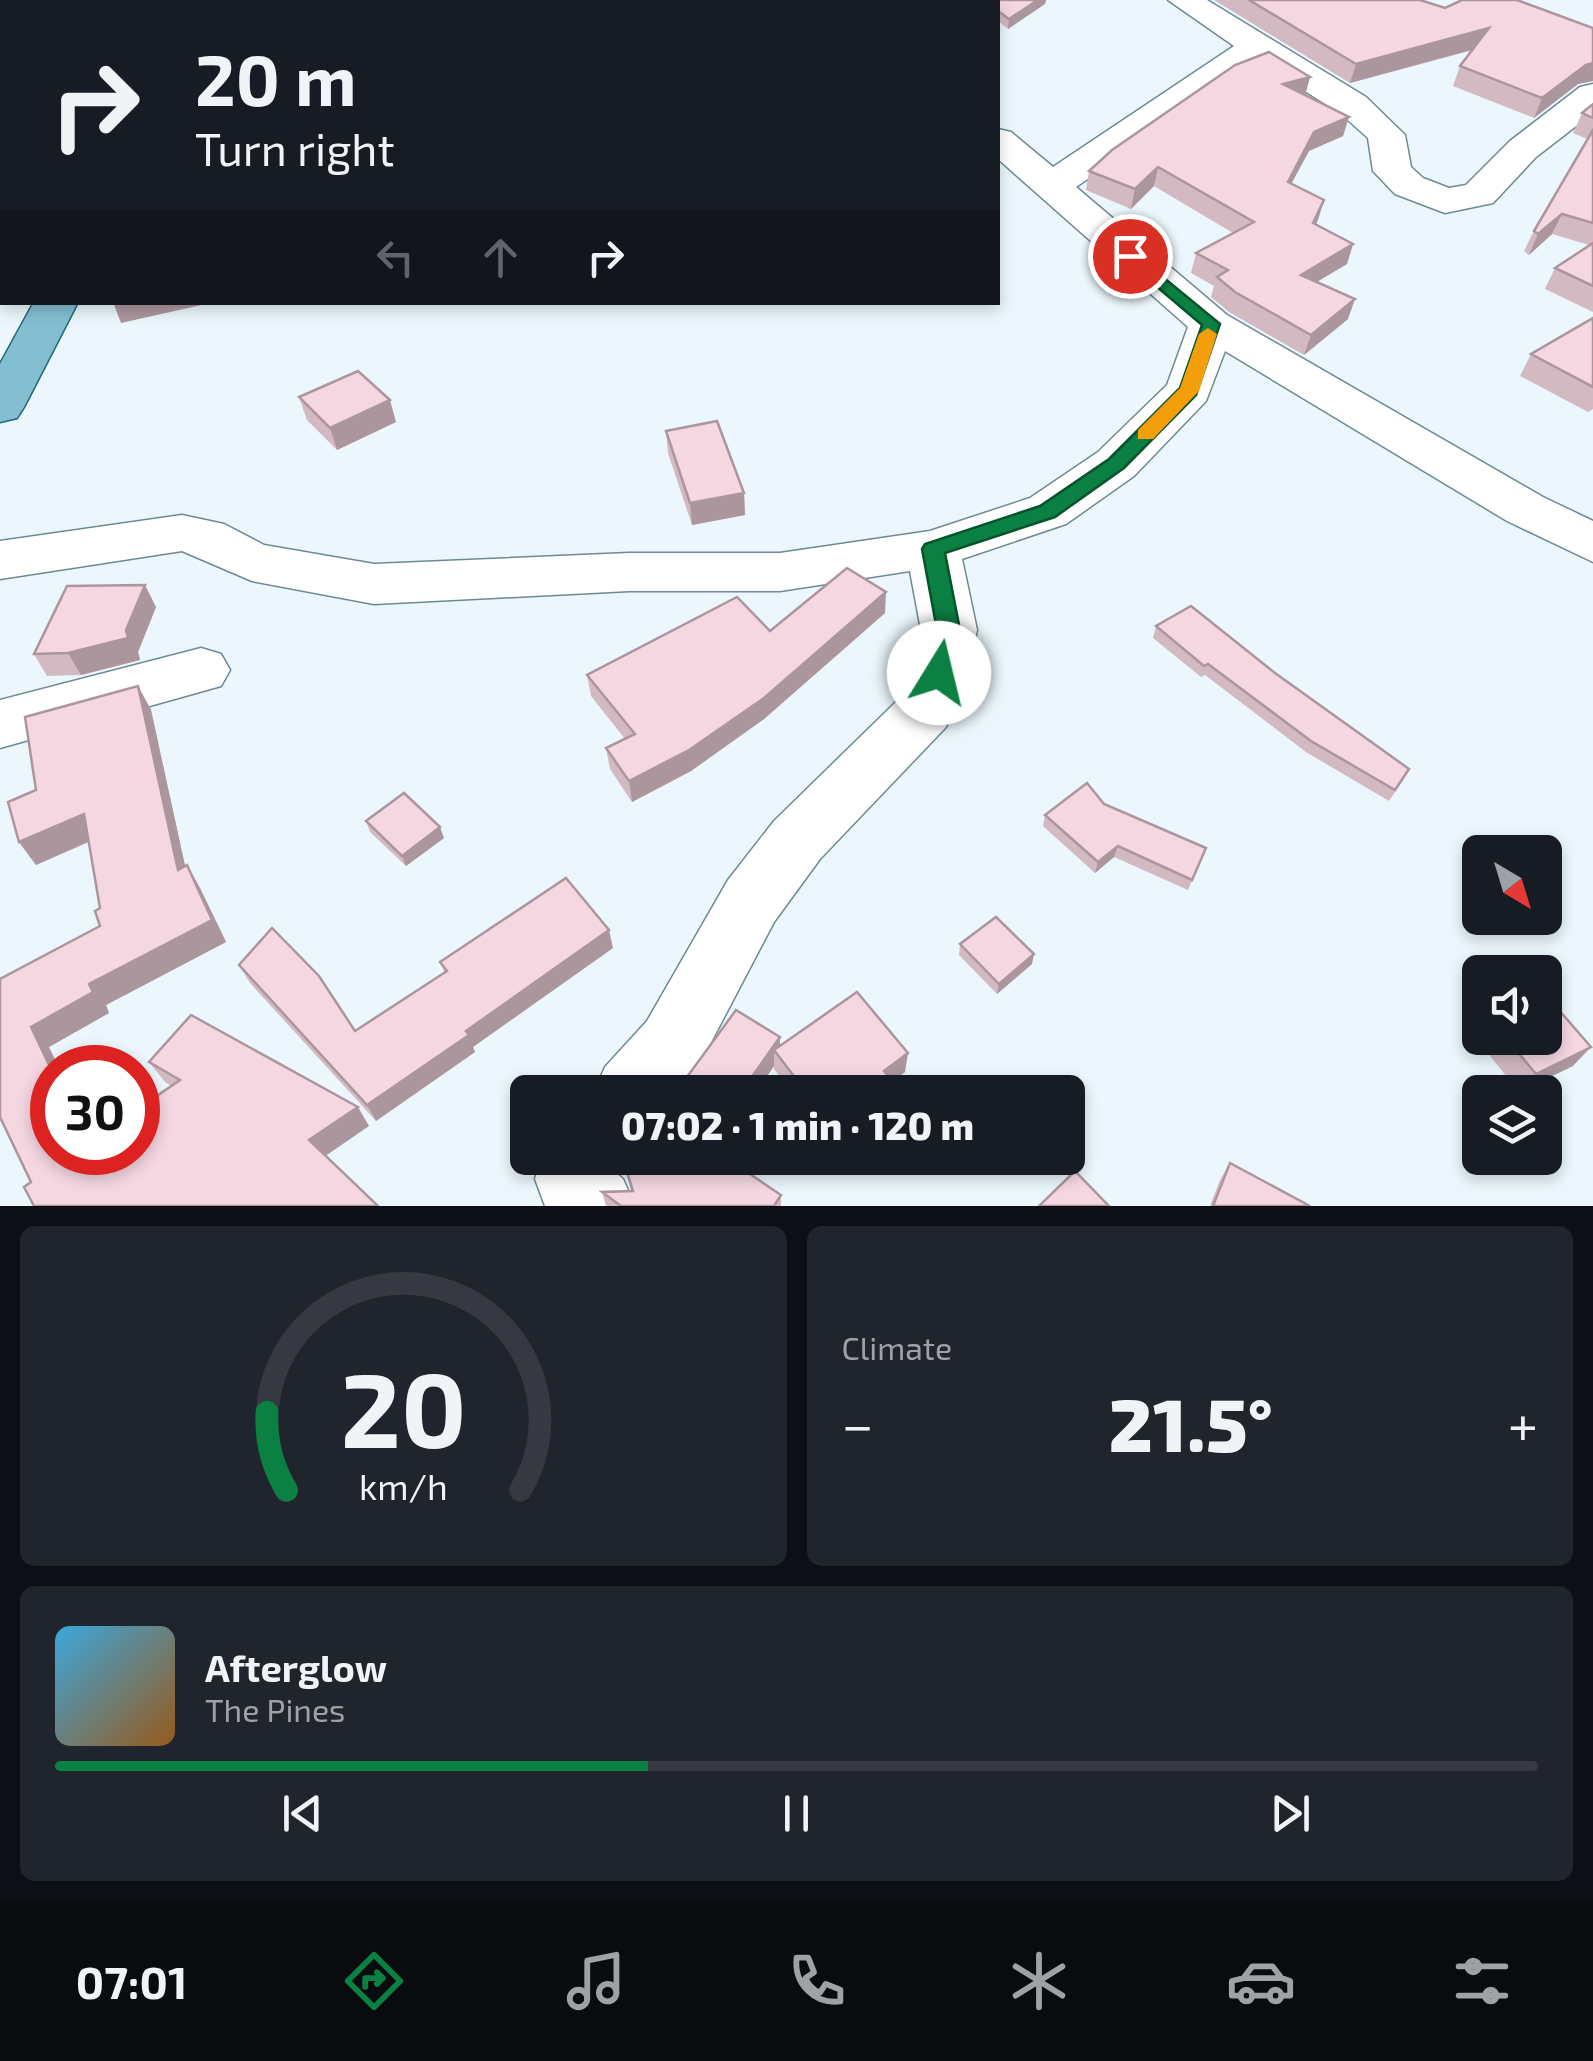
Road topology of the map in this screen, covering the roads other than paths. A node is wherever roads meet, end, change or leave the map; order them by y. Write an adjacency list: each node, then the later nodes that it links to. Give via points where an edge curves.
1 (1184, 0): 2 (street)
2 (1258, 46): 3 (street, via 1353,106 1386,135 1392,171 1444,201 1479,195 1522,150); 5 (street)
3 (1593, 95)
4 (1000, 142): 5 (street)
5 (1050, 187): 7 (street)
6 (54, 305): 8 (main road)
7 (1211, 324): 9 (street); 10 (street, via 1189,391 1116,464 1048,512)
8 (0, 407)
9 (1593, 543)
10 (933, 549): 11 (street, via 780,572 374,584 252,562 182,533); 14 (street, via 948,630 925,711 797,840 751,902 672,1045)
11 (0, 560)
12 (200, 670): 13 (street)
13 (0, 724)
14 (645, 1075)
15 (573, 1175): 16 (street, via 574,1190)
16 (596, 1206)

